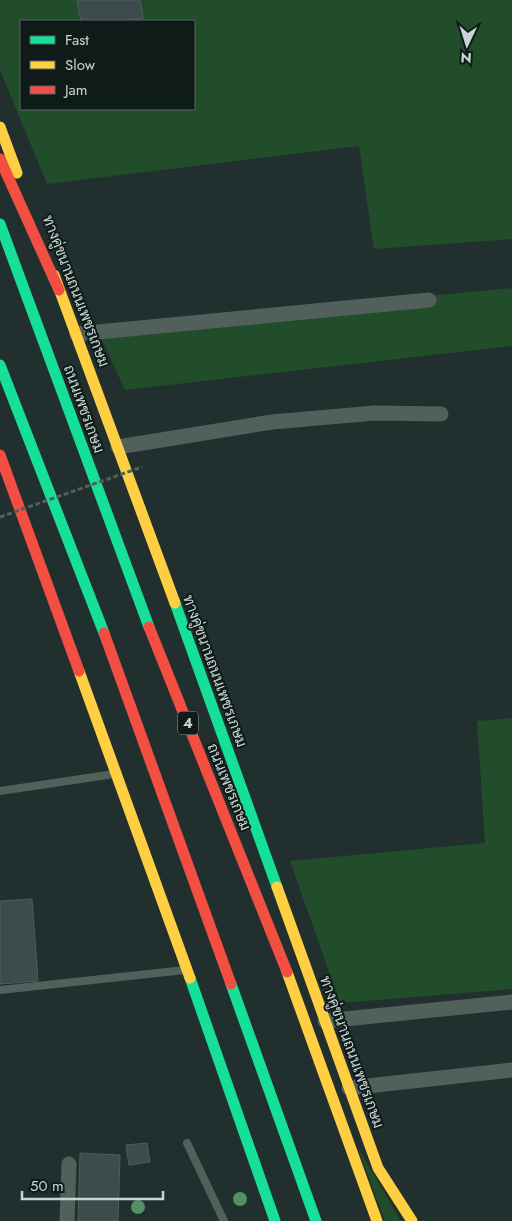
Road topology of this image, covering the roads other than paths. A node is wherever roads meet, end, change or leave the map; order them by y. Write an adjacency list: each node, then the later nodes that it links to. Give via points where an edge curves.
1 (0, 127): 4 (main road, ทางคู่ขนานถนนเพชรเกษม / 4)
2 (0, 159): 4 (main road)
3 (0, 224): 25 (main road, ถนนเพชรเกษม / 4, via 139,603 303,1012)
4 (59, 290): 6 (main road, ทางคู่ขนานถนนเพชรเกษม / 4)
5 (429, 300): 6 (street)
6 (77, 334): 9 (main road, ทางคู่ขนานถนนเพชรเกษม / 4)
7 (0, 365): 24 (main road, via 98,616)
8 (441, 414): 9 (street, via 375,413 272,422)
9 (118, 447): 16 (main road, ทางคู่ขนานถนนเพชรเกษม / 4)
10 (0, 455): 11 (main road)
11 (116, 773): 12 (lane); 13 (main road)
12 (0, 791)
13 (187, 969): 14 (lane); 23 (main road)
14 (0, 990)
15 (512, 1002): 16 (street)
16 (325, 1021): 18 (main road, ทางคู่ขนานถนนเพชรเกษม / 4)
17 (512, 1070): 18 (street)
18 (349, 1088): 26 (main road, ทางคู่ขนานถนนเพชรเกษม / 4, via 378,1168)
19 (187, 1143): 22 (lane)
20 (69, 1164): 21 (street)
21 (67, 1221)
22 (224, 1221)
23 (275, 1221)
24 (316, 1221)
25 (377, 1221)
26 (412, 1221)

